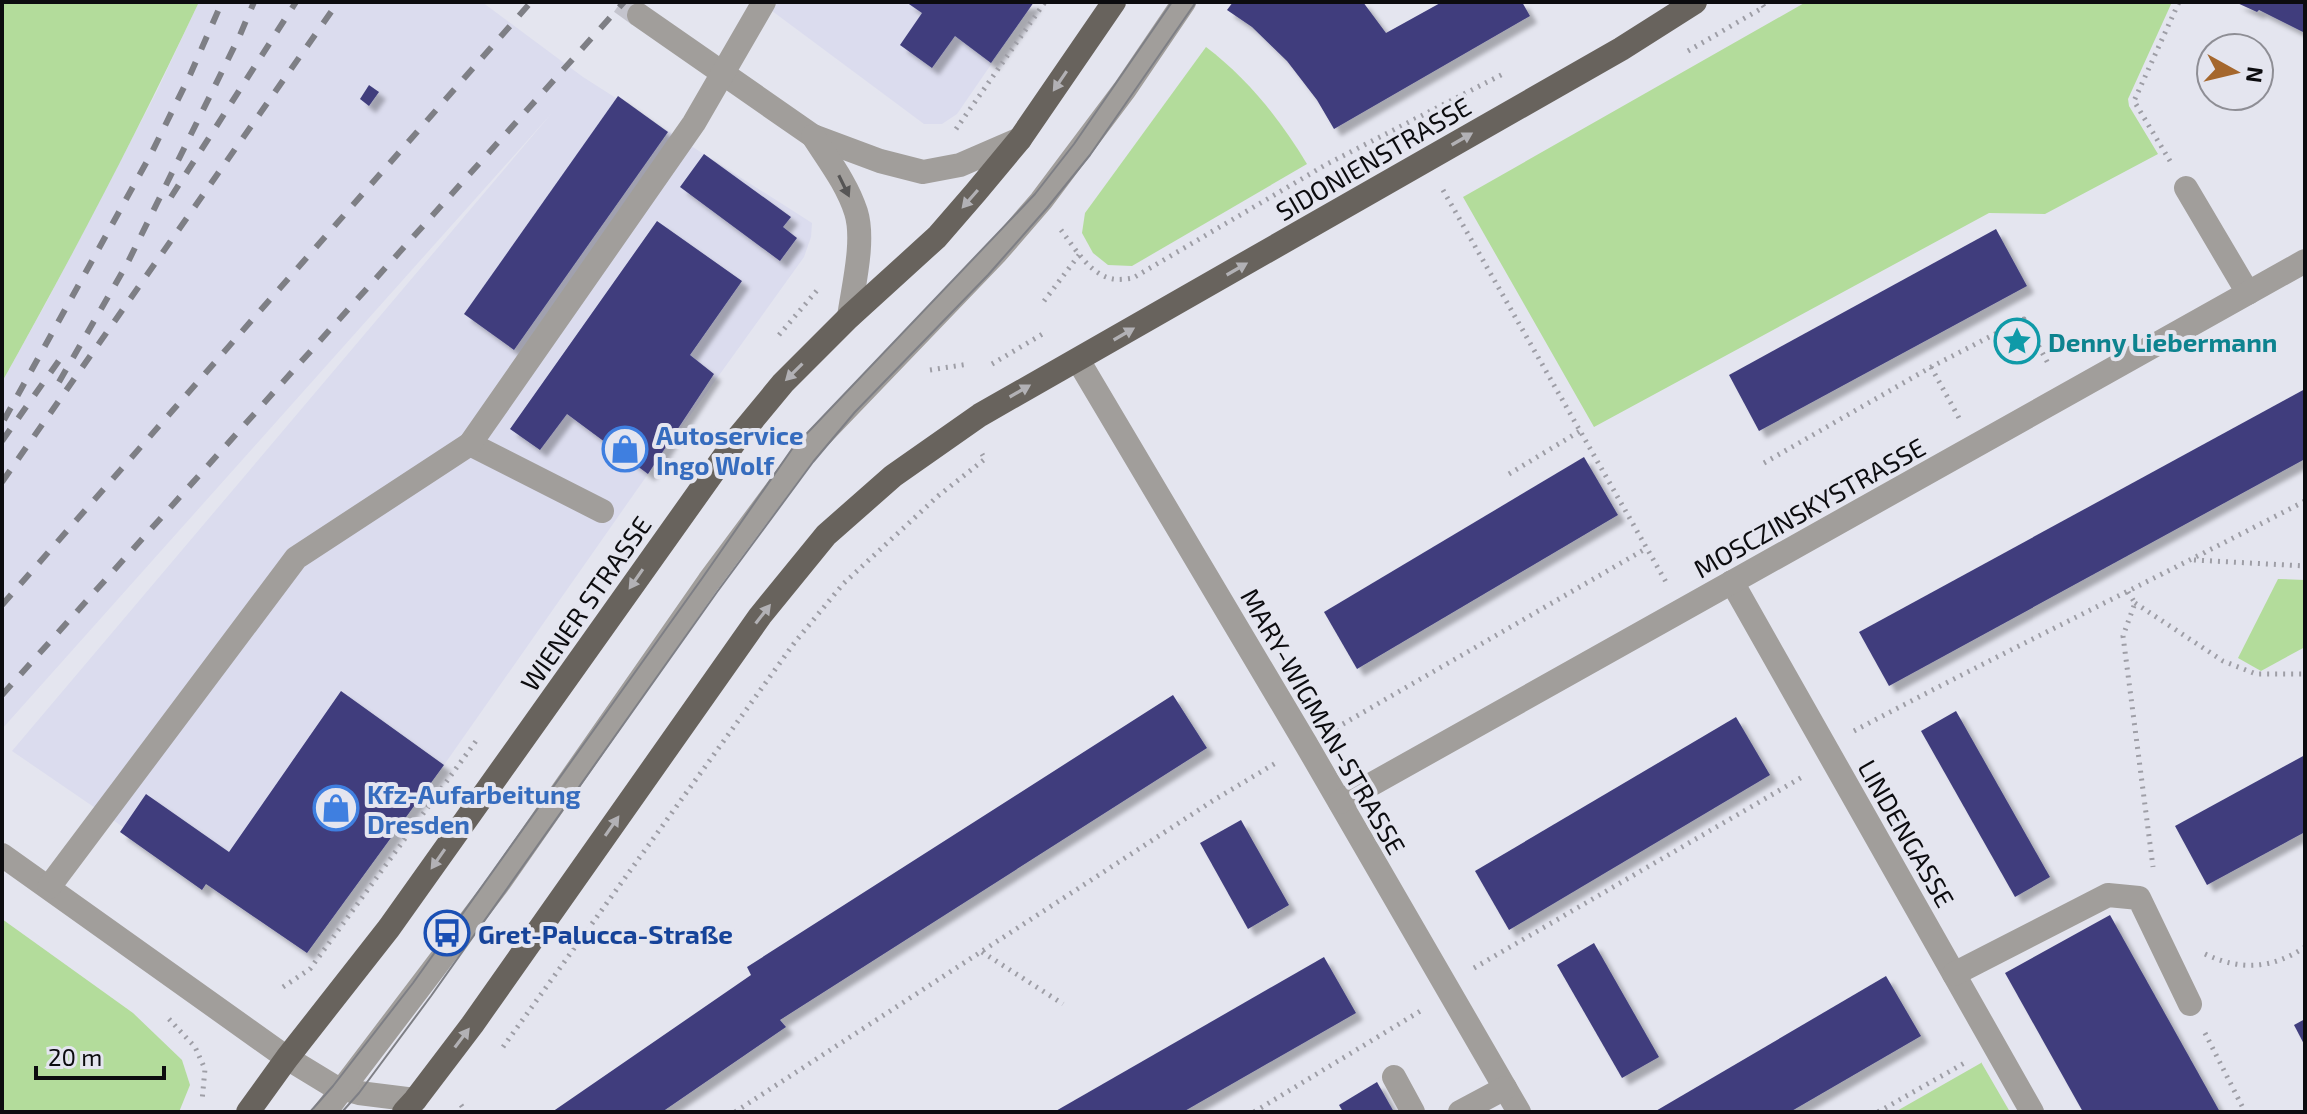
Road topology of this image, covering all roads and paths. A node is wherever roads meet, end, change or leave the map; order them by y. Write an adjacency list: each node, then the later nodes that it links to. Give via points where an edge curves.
1 (764, 2): 9 (street)
2 (1045, 2): 12 (path)
3 (1114, 2): 11 (main road, WIENER STRASSE, one-way to 11)
4 (1184, 2): 61 (street, via 1041,201 804,453 498,884)
5 (1695, 2): 22 (main road, SIDONIENSTRASSE, one-way to 5)
6 (2179, 2): 13 (path, via 2134,101)
7 (639, 15): 9 (street)
8 (1507, 71): 16 (path, via 1327,164 1133,278 1113,279)
9 (722, 73): 10 (street); 27 (street, via 694,123)
10 (813, 136): 12 (street); 20 (street, one-way to 20, via 857,215 859,242)
11 (1020, 139): 12 (street, via 960,165); 20 (main road, WIENER STRASSE, one-way to 20, via 937,237)
12 (923, 172)
13 (2186, 188): 18 (street)
14 (1443, 190): 26 (path)
15 (1059, 227): 16 (path)
16 (1079, 255): 19 (path)
17 (2303, 268): 18 (street, MOSCZINSKYSTRASSE)
18 (2248, 293): 25 (street, MOSCZINSKYSTRASSE)
19 (1044, 301)
20 (849, 317): 58 (main road, WIENER STRASSE, one-way to 58, via 736,440 389,928)
21 (1046, 332): 23 (path)
22 (1078, 360): 42 (street, MARY-WIGMAN-STRASSE); 64 (main road, one-way to 22, via 760,616 826,535 893,476 964,425)
23 (992, 364)
24 (1931, 367): 25 (path, via 2024,319); 28 (path); 30 (path)
25 (2066, 396): 28 (street, MOSCZINSKYSTRASSE)
26 (1580, 431): 31 (path); 34 (path)
27 (470, 444): 33 (street); 47 (street, via 296,558)
28 (1974, 447): 37 (street, MOSCZINSKYSTRASSE)
29 (985, 459): 57 (path, via 843,584 795,642)
30 (1764, 463)
31 (1509, 474)
32 (2305, 501): 35 (path)
33 (602, 511)
34 (1647, 548): 40 (path); 42 (path)
35 (2191, 560): 36 (path); 38 (path)
36 (2305, 566)
37 (1732, 582): 40 (street, MOSCZINSKYSTRASSE); 43 (street, LINDENGASSE)
38 (2128, 592): 39 (path); 43 (path, via 1986,660)
39 (2135, 603): 41 (path, via 2223,661 2256,674); 46 (path, via 2123,636)
40 (1682, 610): 44 (street, MOSCZINSKYSTRASSE)
41 (2305, 674)
42 (1306, 744): 44 (street, MARY-WIGMAN-STRASSE); 50 (path)
43 (1829, 753): 51 (street, LINDENGASSE); 52 (path)
44 (1340, 802): 52 (street, MARY-WIGMAN-STRASSE)
45 (2, 855): 47 (street)
46 (2155, 880)
47 (49, 887): 58 (street)
48 (2305, 947): 49 (path, via 2261,966 2225,963)
49 (2199, 951)
50 (982, 952): 53 (path); 68 (path)
51 (1954, 974): 54 (street, via 2108,895 2139,898); 56 (street, LINDENGASSE)
52 (1448, 989): 60 (street, MARY-WIGMAN-STRASSE); 69 (path)
53 (1063, 1004)
54 (2190, 1004): 75 (path)
55 (164, 1013): 62 (path, via 195,1047 205,1069)
56 (1994, 1046): 73 (path); 74 (street, LINDENGASSE)
57 (503, 1047)
58 (287, 1058): 61 (street); 65 (main road, WIENER STRASSE)
59 (1394, 1077): 70 (street)
60 (1505, 1088): 71 (street); 72 (street, MARY-WIGMAN-STRASSE)
61 (345, 1089): 64 (street); 66 (street)
62 (202, 1101)
63 (461, 1105): 67 (path)
64 (410, 1106)
65 (248, 1112)
66 (325, 1112)
67 (466, 1112)
68 (735, 1112)
69 (1254, 1112)
70 (1413, 1112)
71 (1460, 1112)
72 (1519, 1112)
73 (1878, 1112)
74 (2032, 1112)
75 (2245, 1112)

